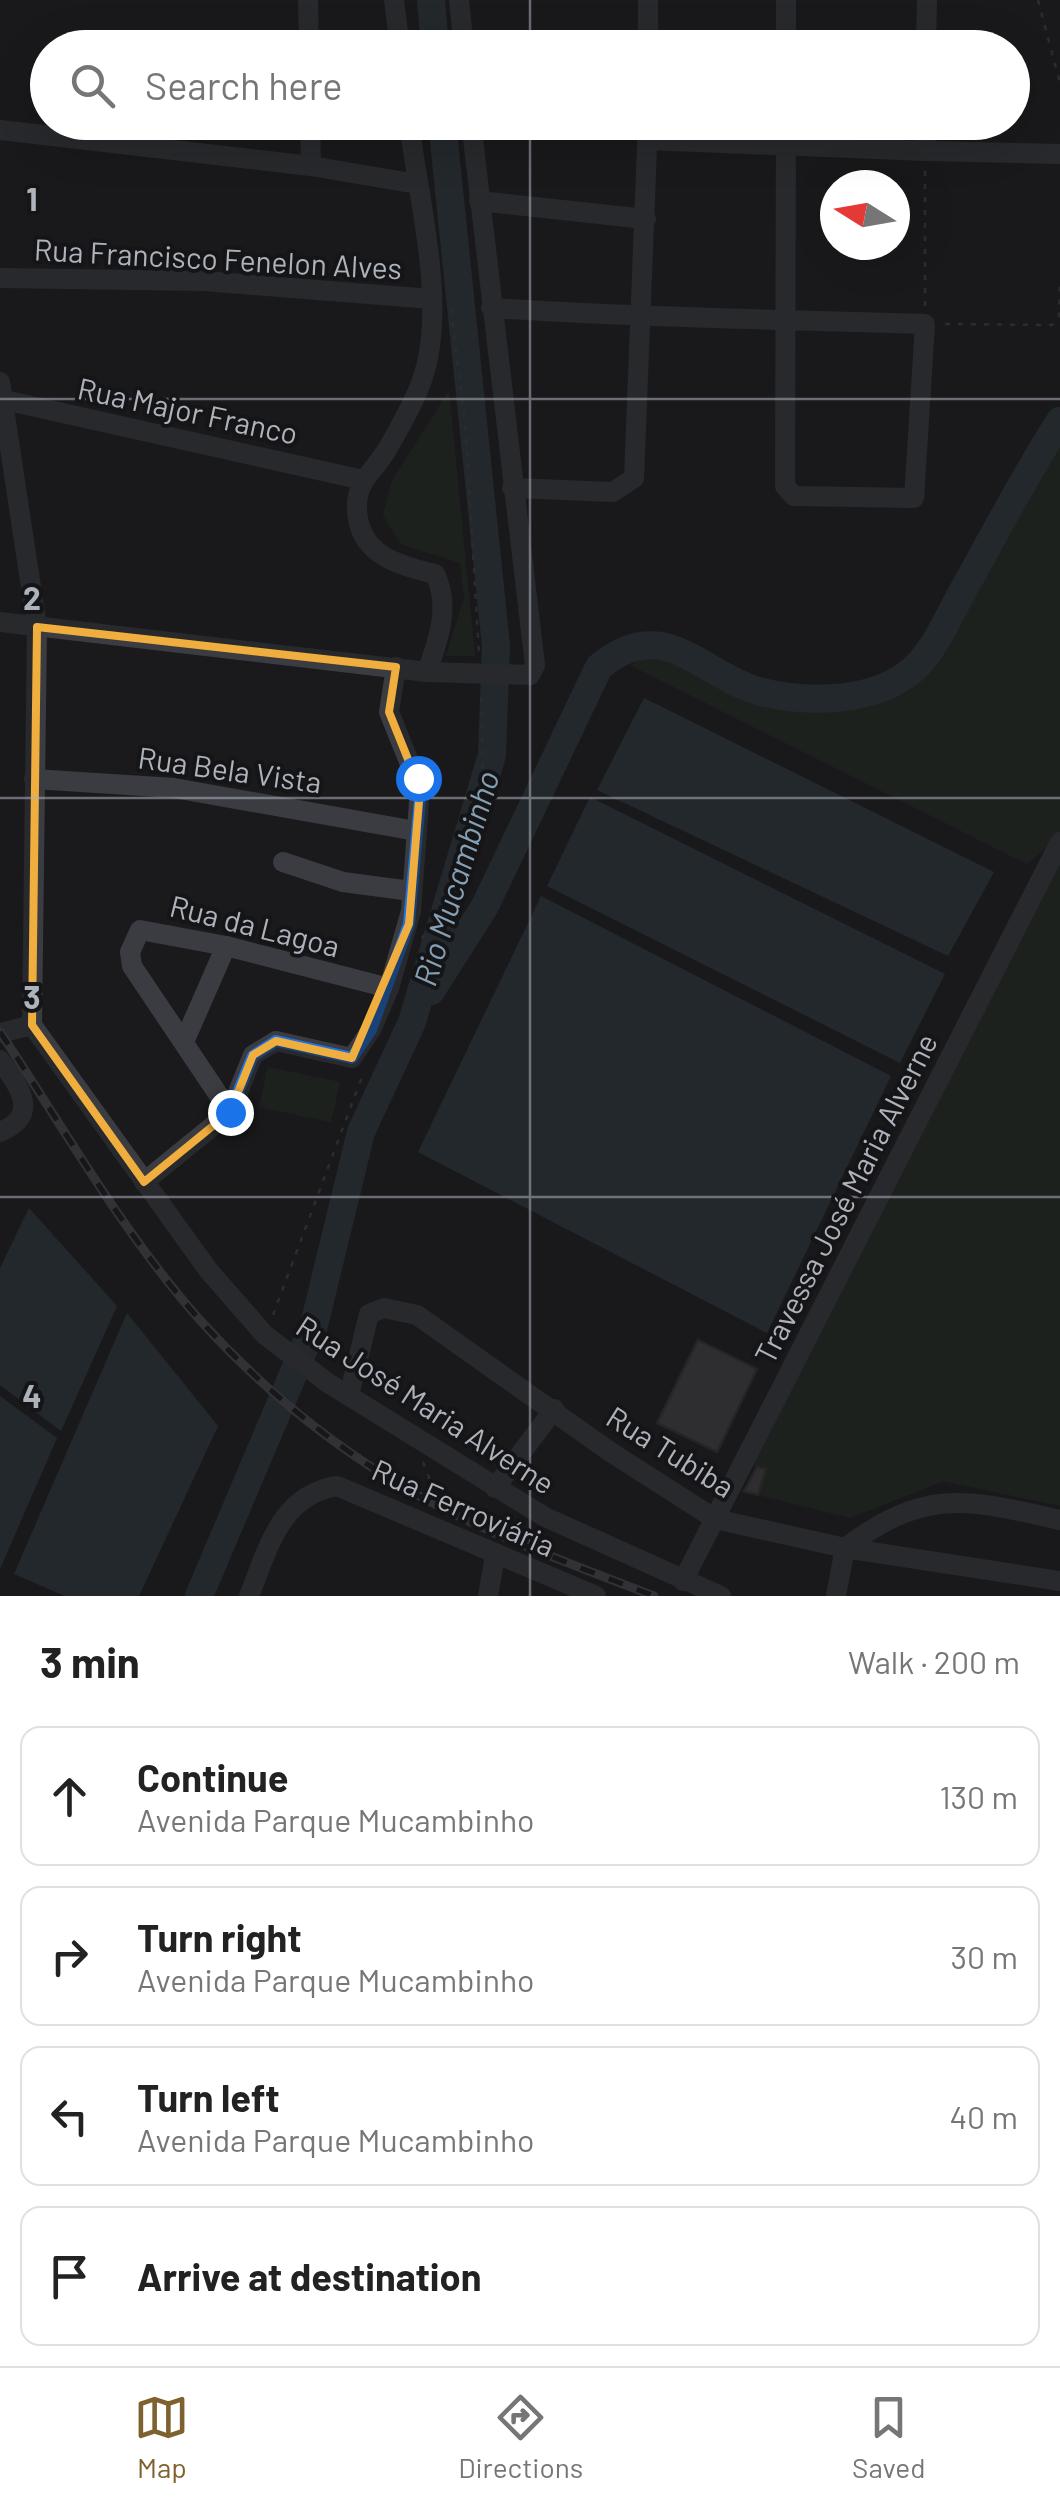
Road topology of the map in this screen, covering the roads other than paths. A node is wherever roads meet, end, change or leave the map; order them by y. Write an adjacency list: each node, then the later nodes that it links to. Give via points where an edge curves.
1 (308, 0): 7 (street)
2 (394, 0): 8 (street)
3 (459, 0): 9 (street)
4 (648, 0): 10 (street)
5 (786, 0): 11 (street)
6 (926, 0): 12 (street)
7 (309, 30)
8 (398, 30)
9 (462, 30)
10 (648, 30)
11 (786, 30)
12 (926, 30)
13 (0, 130): 14 (street)
14 (30, 133)
15 (86, 140): 26 (street)
16 (310, 140): 26 (street)
17 (411, 140): 27 (street)
18 (473, 140): 28 (street)
19 (648, 140): 29 (street)
20 (731, 140): 23 (street)
21 (786, 140): 23 (street)
22 (925, 140): 24 (street)
23 (786, 146): 24 (street); 34 (street)
24 (925, 151): 25 (street)
25 (1060, 154)
26 (310, 166): 27 (street)
27 (416, 184): 31 (street)
28 (479, 201): 29 (street); 32 (street)
29 (646, 219): 33 (street)
30 (0, 278): 31 (street, Rua Francisco Fenelon Alves, via 204,282)
31 (432, 300): 36 (street, via 430,354 421,382 386,452)
32 (491, 308): 33 (street); 37 (street)
33 (642, 318): 34 (street); 37 (street, via 634,478 613,492)
34 (786, 320): 34 (street, via 788,493 909,500 917,492 925,324)
35 (1, 394): 36 (street, Rua Major Franco); 39 (street)
36 (362, 480): 41 (street, via 356,505 371,547 382,558 435,574 440,584 443,616)
37 (512, 488): 41 (street, via 535,665 526,676)
38 (0, 622): 39 (street)
39 (37, 627): 40 (street); 42 (street)
40 (396, 667): 41 (street); 43 (street, via 390,712 420,788)
41 (427, 672)
42 (34, 780): 43 (street, Rua Bela Vista, via 174,788); 49 (street)
43 (416, 831): 46 (street)
44 (1060, 842): 59 (street, Travessa José Maria Alverne)
45 (284, 862): 46 (street, via 343,882)
46 (411, 891): 48 (street, via 409,924)
47 (226, 946): 48 (street, Rua da Lagoa); 51 (street); 51 (street, Rua da Lagoa, via 152,930 140,930 134,940 132,966)
48 (388, 988): 53 (street, via 352,1058 276,1041 253,1056)
49 (32, 1026): 50 (street); 55 (street, Rua José Maria Alverne)
50 (0, 1033)
51 (184, 1042): 53 (street, Rua da Lagoa)
52 (0, 1060): 54 (street, via 20,1086 25,1112)
53 (230, 1112): 55 (street)
54 (0, 1132)
55 (144, 1182): 56 (street, Rua José Maria Alverne, via 265,1335)
56 (349, 1396): 57 (street, Rua Tubiba, via 365,1320 376,1310 393,1309 417,1315); 58 (street, Rua José Maria Alverne)
57 (554, 1409): 58 (street); 59 (street, Rua Tubiba)
58 (496, 1488): 63 (street, Rua José Maria Alverne, via 544,1518)
59 (715, 1519): 61 (street, Rua Tubiba); 63 (street, Travessa José Maria Alverne)
60 (1060, 1520): 61 (street, via 978,1503 936,1502 884,1519)
61 (845, 1548): 64 (street, Rua Tubiba); 69 (street)
62 (495, 1556): 65 (street, Rua Ferroviária, via 337,1486 296,1501 279,1523); 66 (street); 67 (street, Rua Ferroviária)
63 (682, 1581): 68 (street, Rua José Maria Alverne)
64 (1060, 1581)
65 (248, 1596)
66 (488, 1596)
67 (596, 1596)
68 (720, 1596)
69 (836, 1596)

